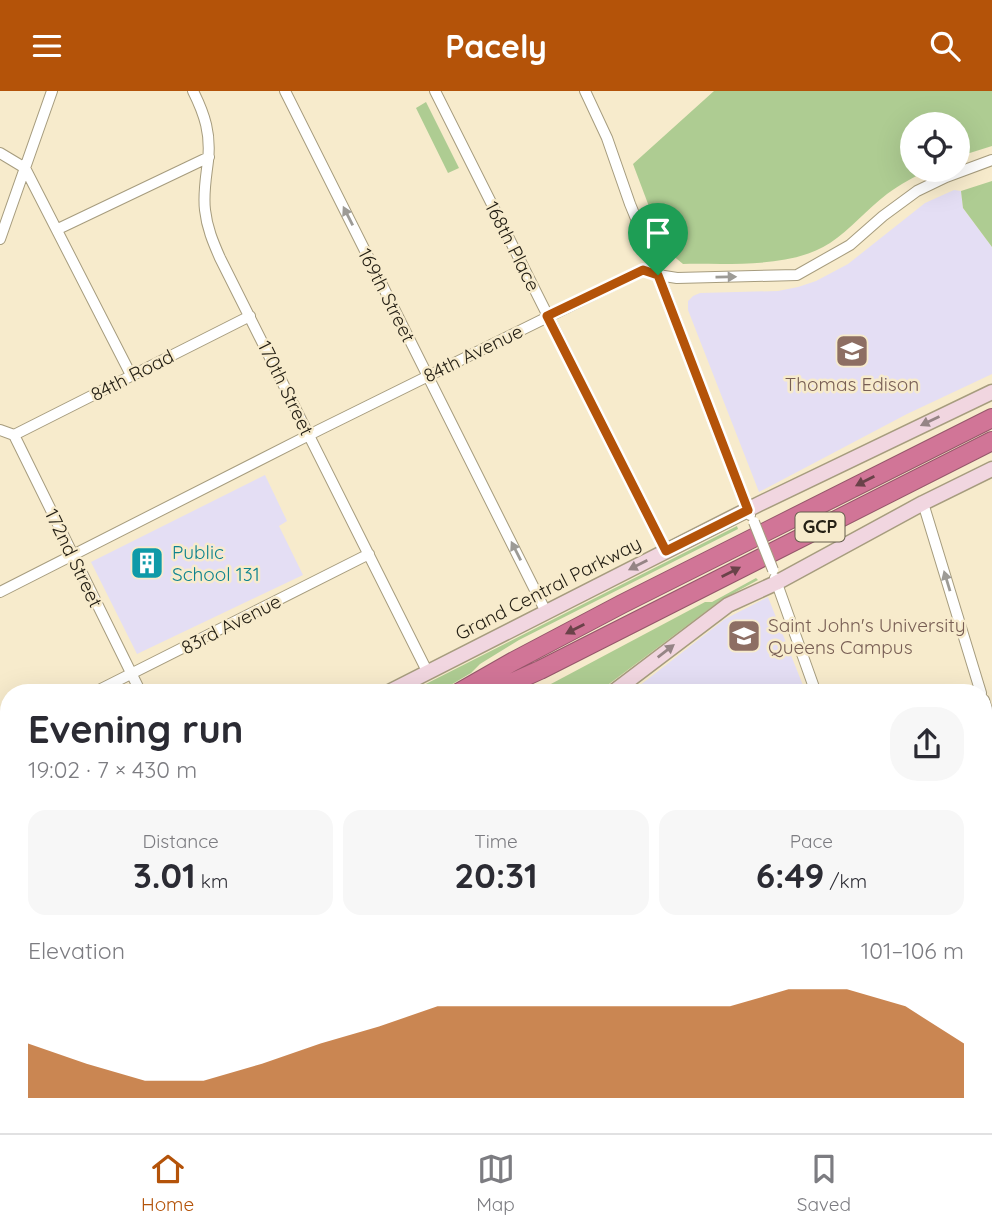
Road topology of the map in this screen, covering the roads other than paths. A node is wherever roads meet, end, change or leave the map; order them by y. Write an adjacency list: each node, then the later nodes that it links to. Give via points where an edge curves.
1 (52, 91): 9 (street)
2 (194, 91): 7 (street, 170th Street, via 205,114)
3 (285, 91): 16 (street, 169th Street, one-way to 3)
4 (435, 91): 14 (street, 168th Place)
5 (585, 91): 12 (street)
6 (0, 153): 9 (street)
7 (208, 157): 10 (street); 13 (street, 170th Street, via 204,189 207,229)
8 (992, 160): 12 (street, 84th Avenue, one-way to 8, via 797,275 850,245 917,191)
9 (25, 168): 10 (street); 11 (street)
10 (58, 229): 15 (street)
11 (0, 239)
12 (658, 275): 14 (street, 84th Avenue, via 643,270); 25 (street)
13 (250, 316): 15 (street, 84th Road); 21 (street, 170th Street)
14 (547, 316): 16 (street, 84th Avenue); 26 (street, 168th Place)
15 (131, 375): 20 (street, 84th Road)
16 (428, 376): 21 (street, 84th Avenue); 31 (street, 169th Street, one-way to 16)
17 (992, 392): 25 (main road, Grand Central Parkway, one-way to 25)
18 (992, 418): 38 (highway, GCP, one-way to 38)
19 (0, 431): 20 (street)
20 (14, 435): 27 (street, 172nd Street)
21 (310, 435): 27 (street, 84th Avenue); 28 (street, 170th Street)
22 (992, 440): 32 (highway, GCP, one-way to 22)
23 (992, 468): 24 (main road)
24 (923, 503): 29 (main road); 43 (street, one-way to 24)
25 (751, 516): 26 (main road, Grand Central Parkway); 29 (street, bridge)
26 (666, 551): 31 (main road, Grand Central Parkway, one-way to 31)
27 (71, 554): 30 (street, 84th Avenue); 34 (street, 172nd Street)
28 (369, 554): 33 (street, 170th Street); 34 (street, 83rd Avenue)
29 (774, 577): 41 (main road, one-way to 29, via 728,605); 42 (street)
30 (0, 592)
31 (546, 612): 33 (main road, Grand Central Parkway)
32 (540, 670): 39 (highway, GCP); 40 (highway)
33 (428, 673): 37 (main road, Grand Central Parkway)
34 (131, 674): 35 (street, 83rd Avenue); 36 (street, 172nd Street)
35 (111, 684)
36 (136, 684)
37 (405, 684)
38 (474, 684)
39 (509, 684)
40 (522, 684)
41 (624, 684)
42 (813, 684)
43 (978, 684)

